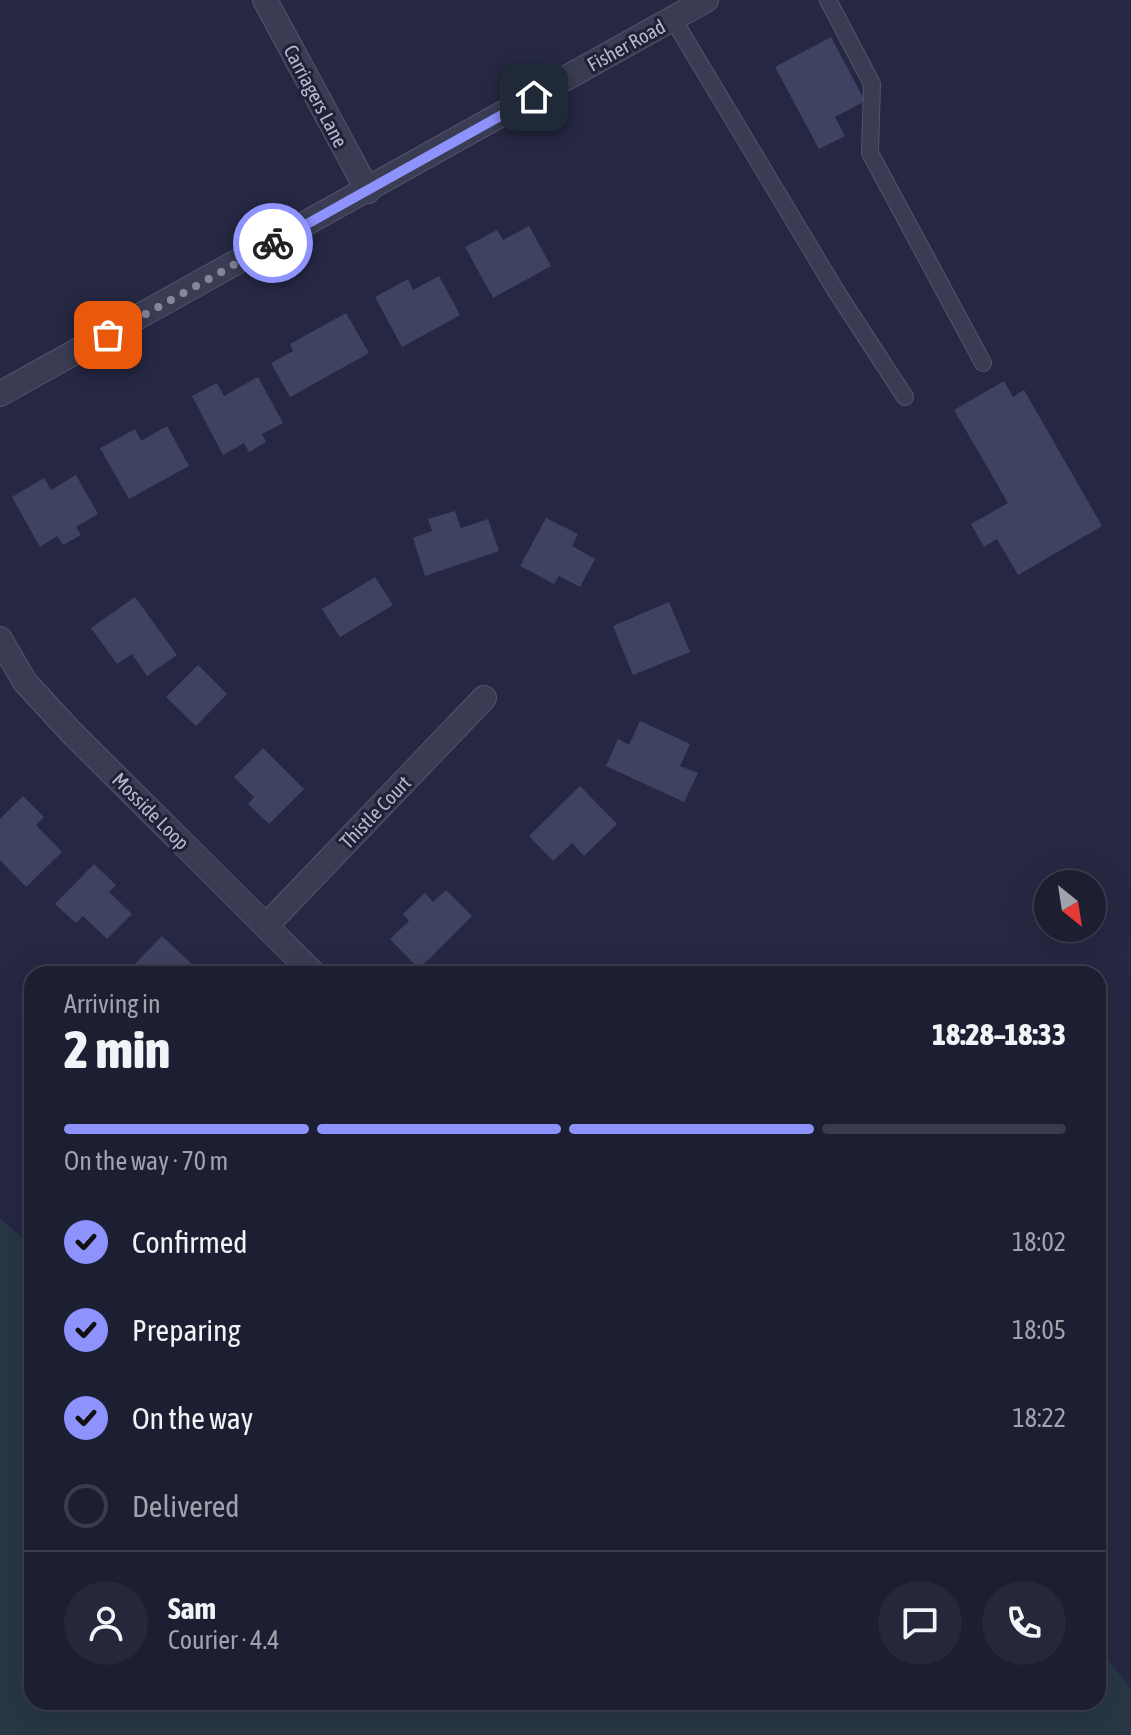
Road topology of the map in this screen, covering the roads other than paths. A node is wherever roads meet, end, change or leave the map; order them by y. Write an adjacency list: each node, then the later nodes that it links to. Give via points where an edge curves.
1 (265, 0): 5 (street, Carriagers Lane)
2 (706, 0): 4 (street, Fisher Road)
3 (828, 0): 6 (lane, via 872,84 870,153)
4 (673, 19): 5 (street, Fisher Road); 8 (lane)
5 (368, 191): 7 (street, Fisher Road)
6 (983, 363)
7 (0, 394)
8 (905, 397)
9 (0, 639): 11 (street, Mosside Loop, via 25,682 71,732)
10 (484, 698): 11 (street, Thistle Court)
11 (266, 926): 12 (street, Mosside Loop)
12 (306, 966)

